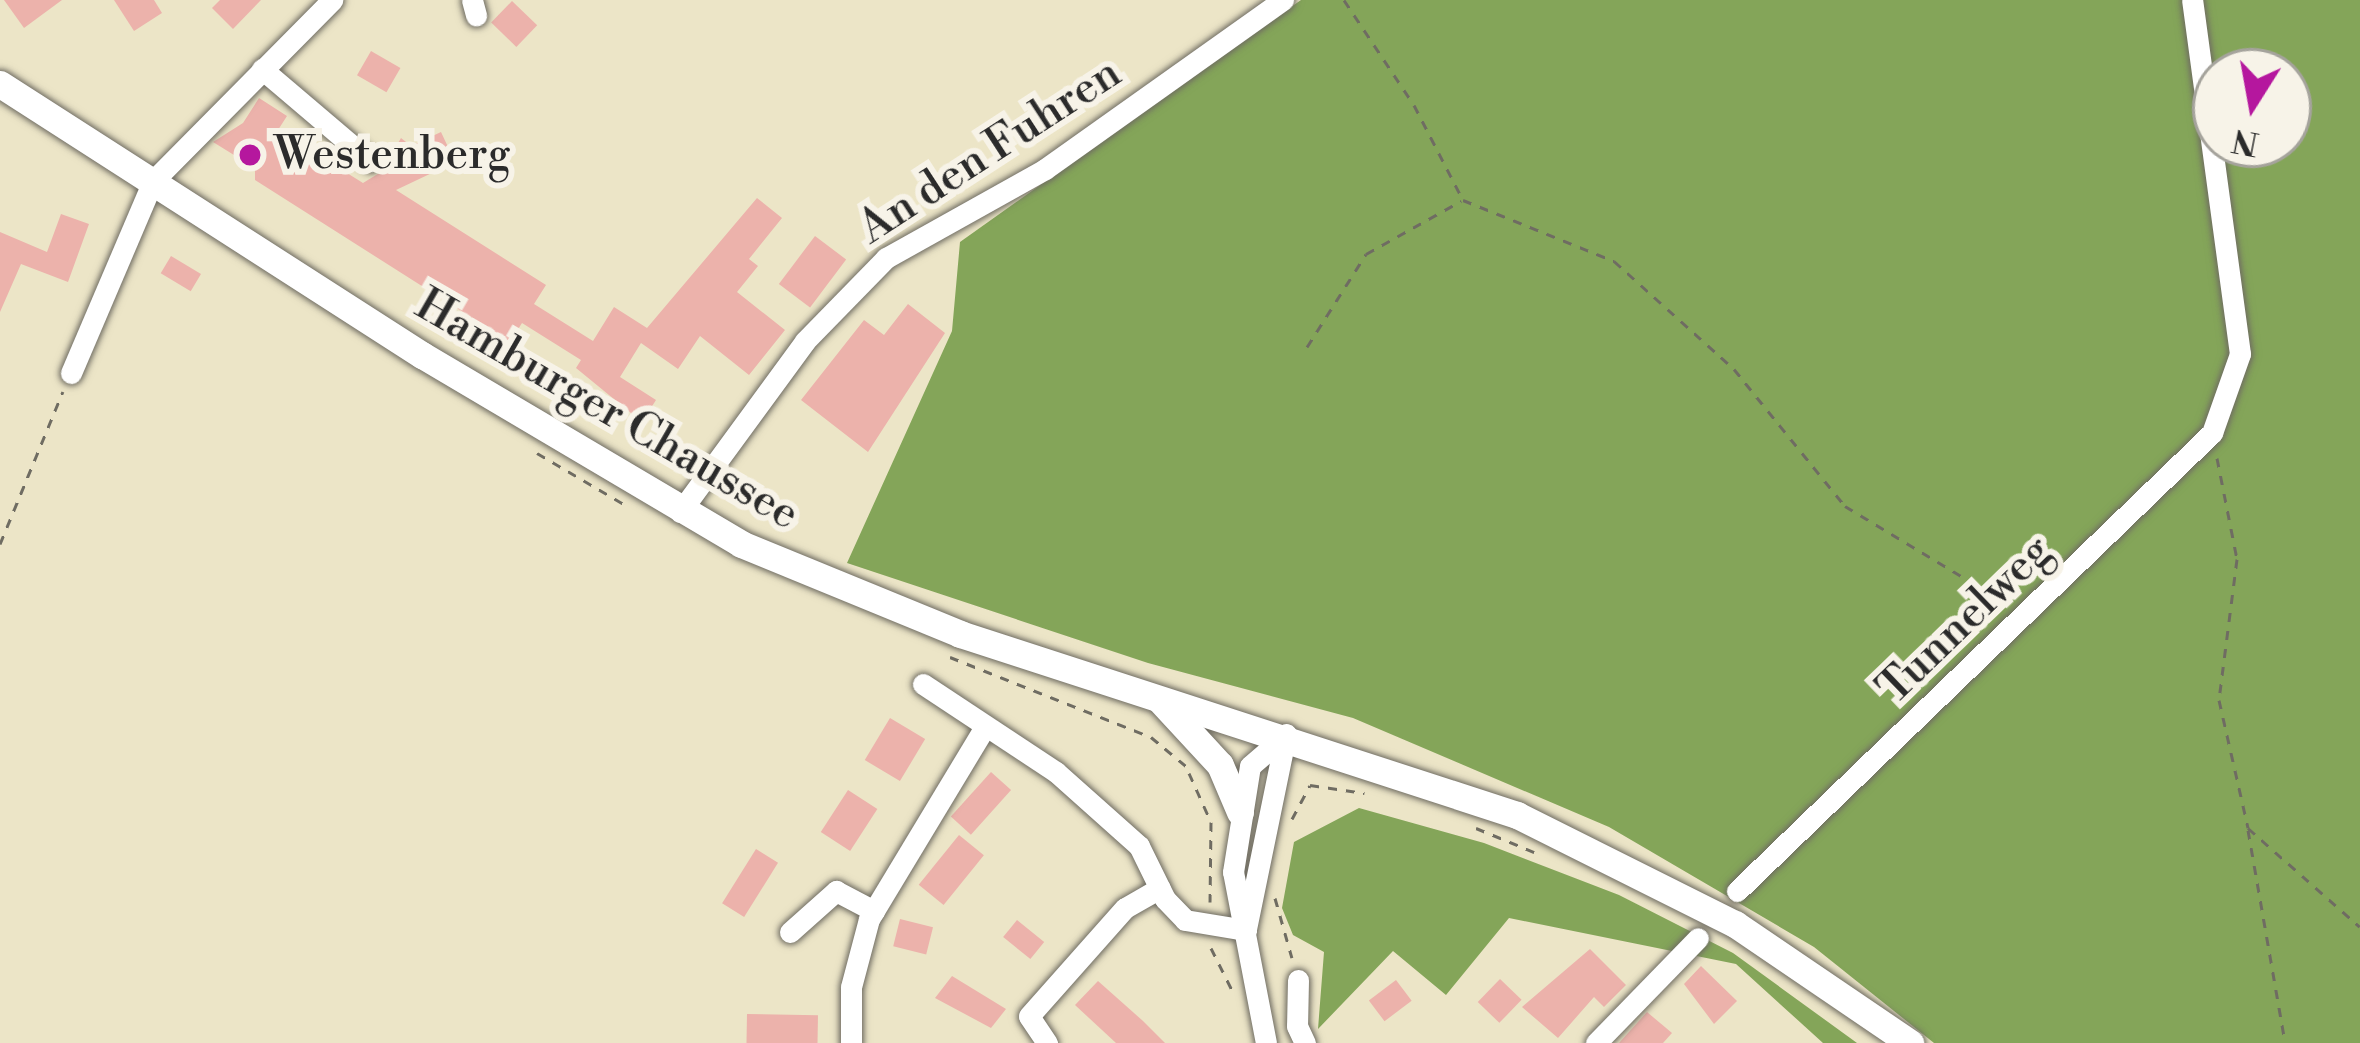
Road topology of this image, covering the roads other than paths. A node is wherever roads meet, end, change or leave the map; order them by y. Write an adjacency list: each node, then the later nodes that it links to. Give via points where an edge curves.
1 (332, 0): 4 (street)
2 (1283, 0): 9 (street, An den Fuhren, via 1046,169 886,258 806,341)
3 (2192, 0): 16 (street, Tunnelweg, via 2240,354 2212,433)
4 (262, 69): 6 (street); 7 (street)
5 (0, 84): 7 (main road, Hamburger Chaussee)
6 (370, 161)
7 (152, 181): 8 (street); 9 (main road, Hamburger Chaussee)
8 (70, 373)
9 (680, 512): 11 (main road, Hamburger Chaussee, via 959,634)
10 (923, 684): 12 (street)
11 (1156, 698): 13 (main road, Hamburger Chaussee); 14 (main road, via 1220,765)
12 (985, 727): 15 (street, via 1056,772 1139,846); 17 (street)
13 (1286, 734): 14 (street, via 1254,758); 18 (street); 27 (main road, Hamburger Chaussee, via 1455,790 1655,879 1795,961)
14 (1240, 812): 18 (street, via 1233,872)
15 (1160, 888): 18 (street, via 1185,920); 22 (street, via 1125,908 1029,1016)
16 (1737, 891)
17 (874, 911): 19 (street, via 836,891); 23 (street, via 851,987)
18 (1246, 930): 24 (street)
19 (790, 932)
20 (1698, 938): 26 (street)
21 (1298, 980): 25 (street, via 1297,1026)
22 (1047, 1042)
23 (851, 1043)
24 (1266, 1043)
25 (1305, 1043)
26 (1596, 1043)
27 (1910, 1043)

